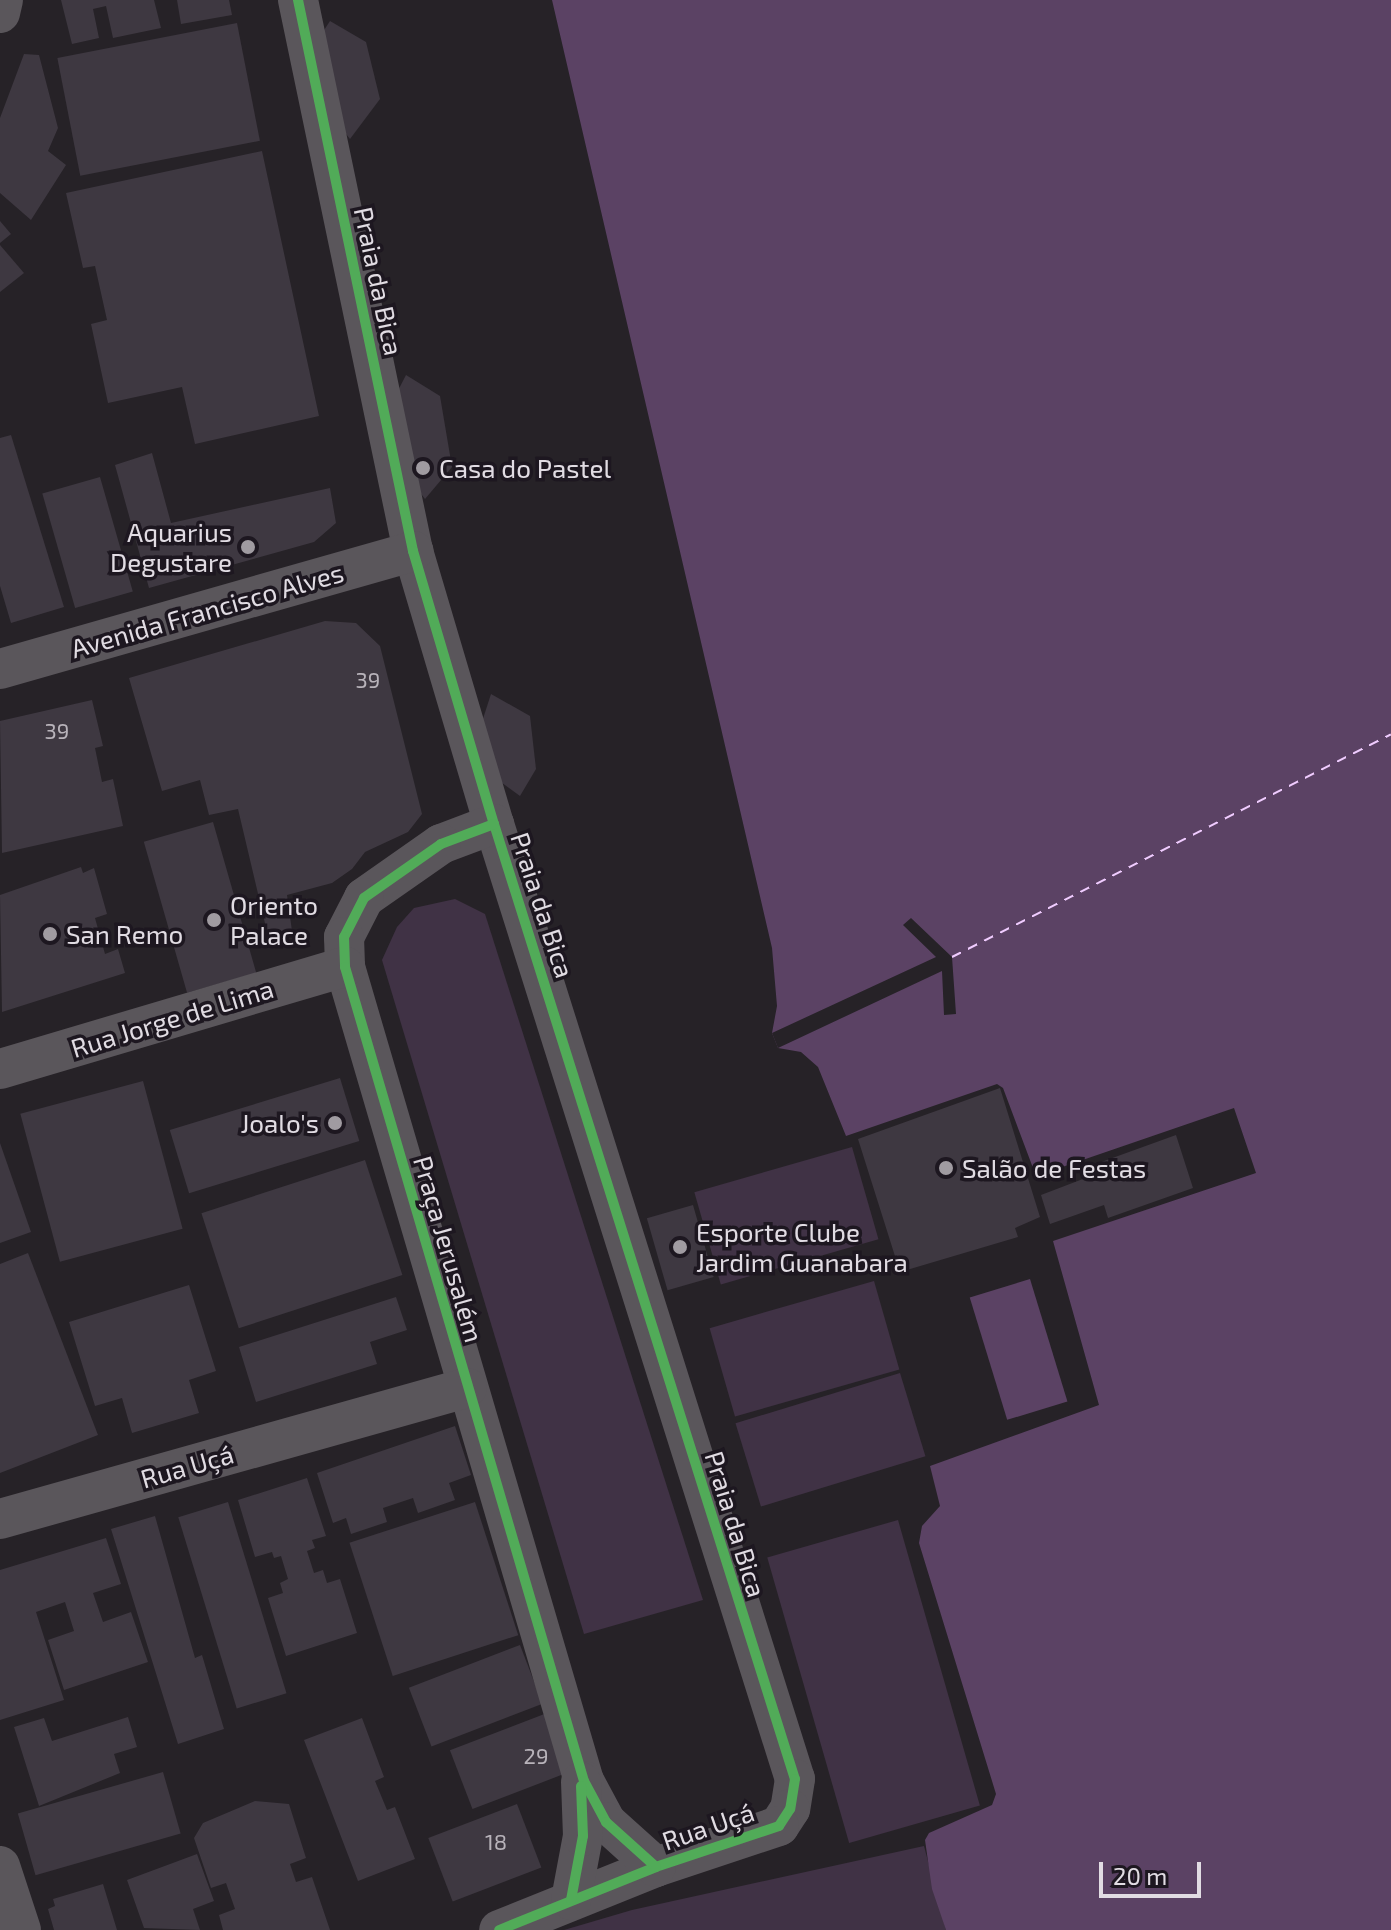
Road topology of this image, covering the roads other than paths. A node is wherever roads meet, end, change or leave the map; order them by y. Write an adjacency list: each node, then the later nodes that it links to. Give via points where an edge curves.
1 (3, 0): 3 (street)
2 (298, 0): 4 (street, Praia da Bica)
3 (0, 13)
4 (413, 551): 5 (street, Avenida Francisco Alves); 6 (street, Praia da Bica)
5 (0, 669)
6 (494, 824): 7 (street, Praça Jerusalém, via 441,844 364,898 344,937); 12 (street, Praia da Bica, via 795,1779)
7 (345, 967): 8 (street, Rua Jorge de Lima); 9 (street, Praça Jerusalém)
8 (0, 1069)
9 (467, 1388): 10 (street, Rua Uçá); 11 (street, Praça Jerusalém)
10 (0, 1519)
11 (577, 1758): 14 (street, Praça Jerusalém, via 606,1822); 15 (street, Praça Jerusalém, via 584,1817)
12 (790, 1809): 14 (street, Rua Uçá, via 779,1826)
13 (0, 1866): 16 (street)
14 (656, 1867): 15 (street, Rua Uçá)
15 (571, 1900): 17 (street, Rua Uçá)
16 (21, 1930)
17 (499, 1930)

